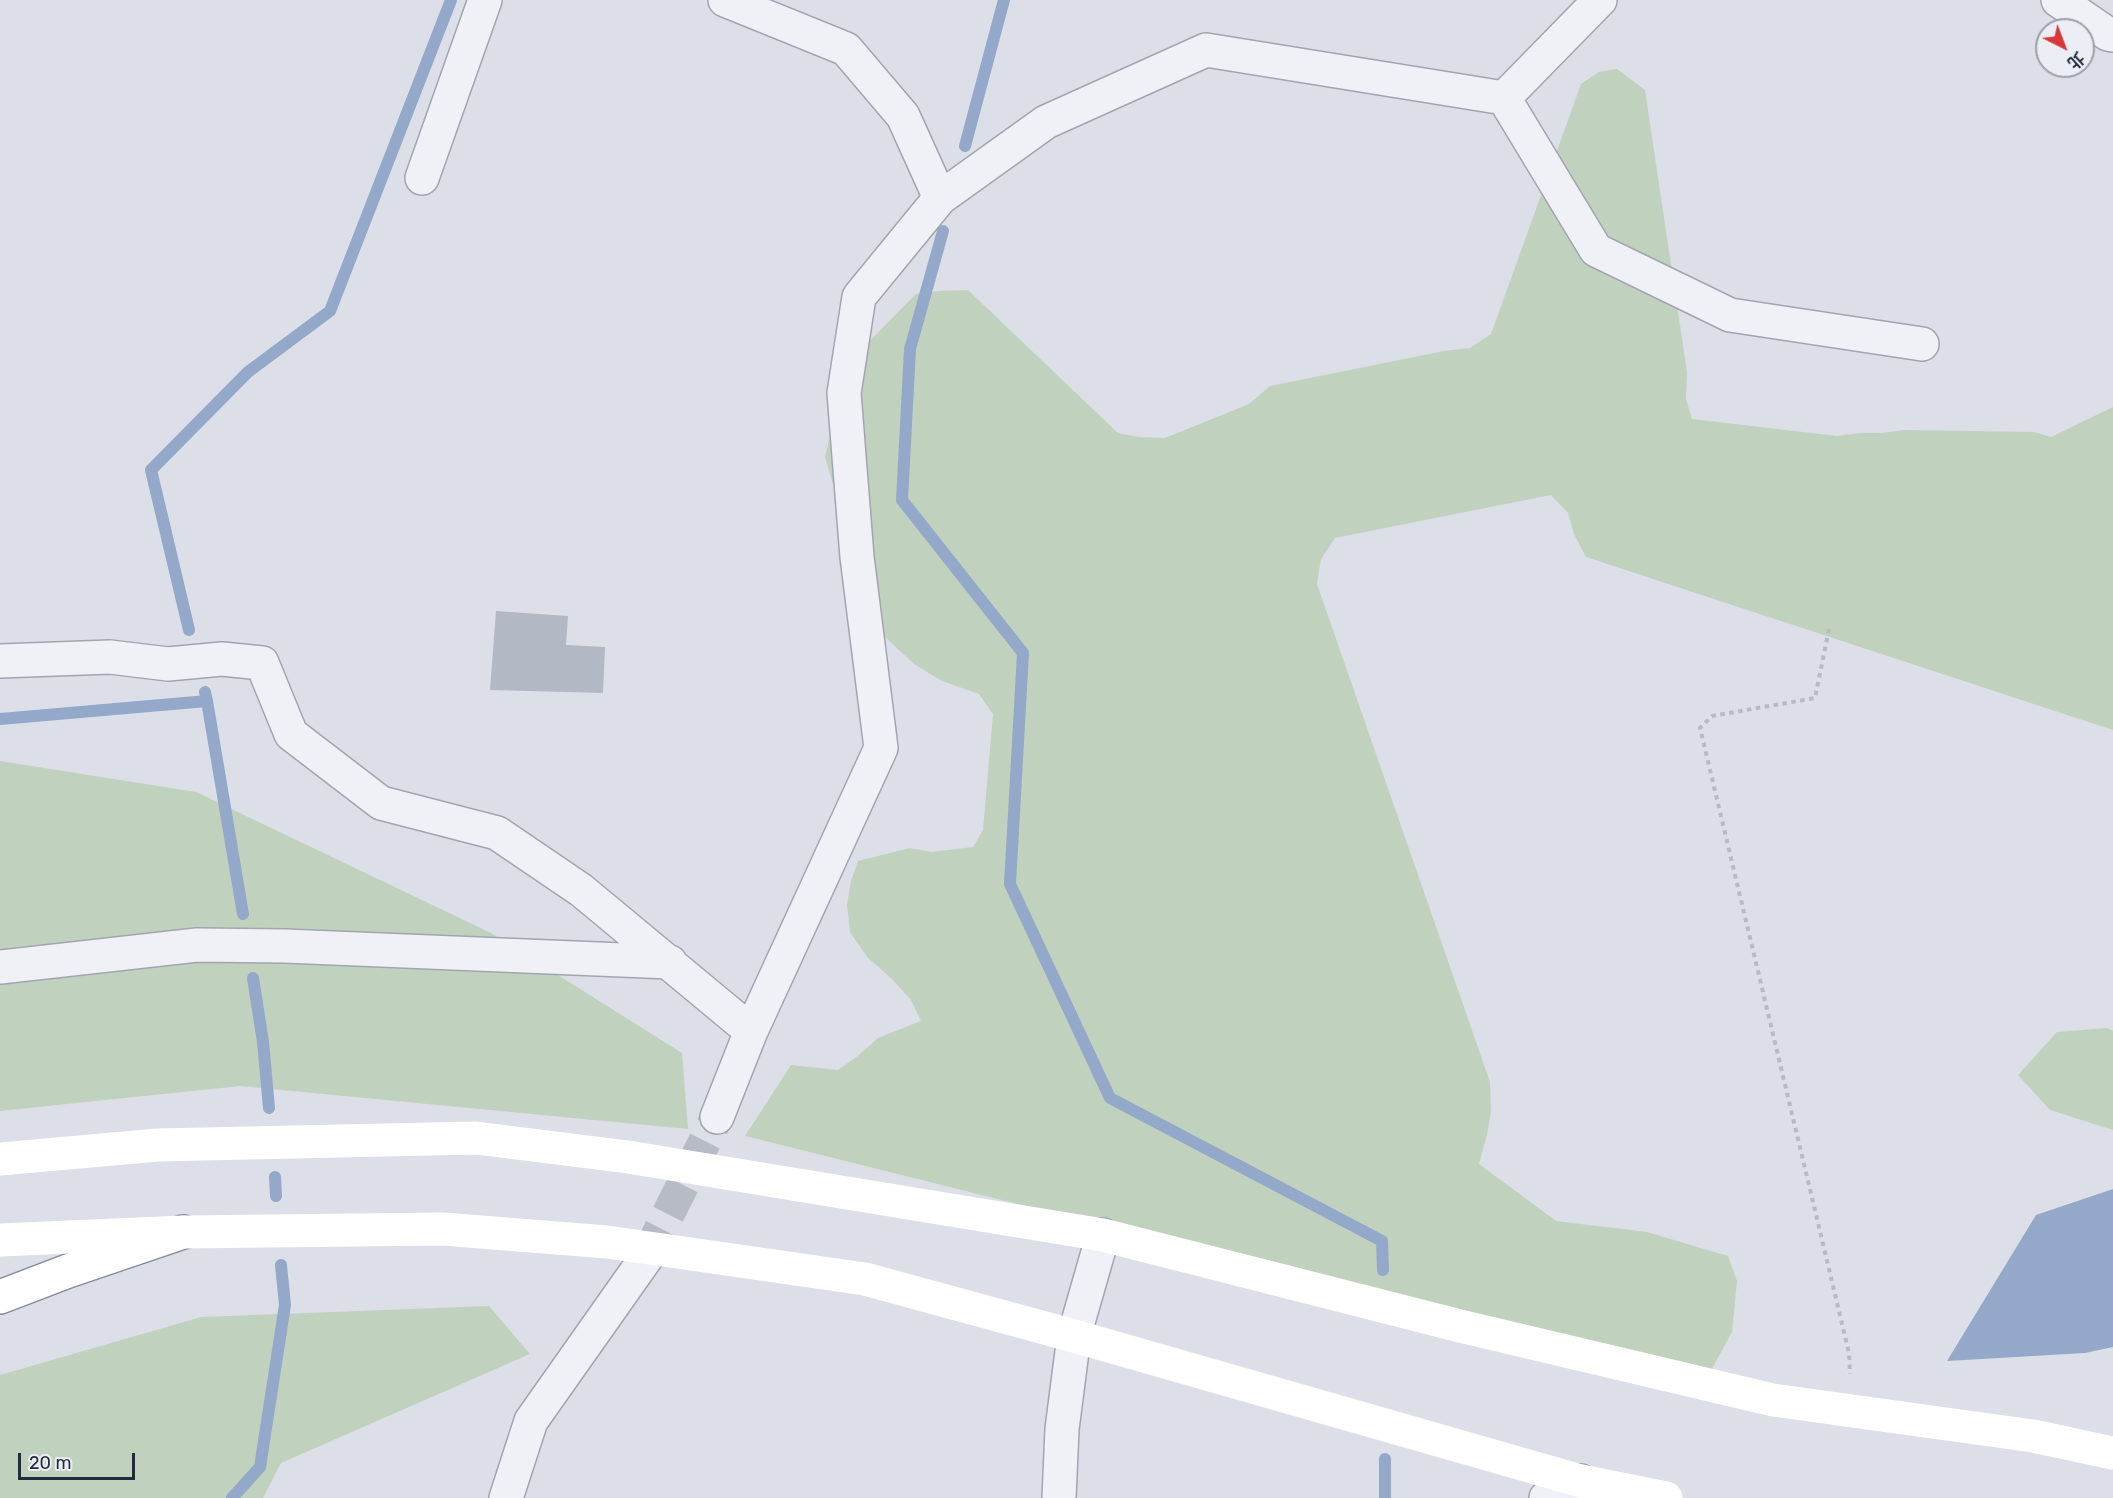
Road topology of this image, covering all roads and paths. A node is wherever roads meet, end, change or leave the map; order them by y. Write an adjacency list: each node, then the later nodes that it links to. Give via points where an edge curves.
1 (485, 0): 7 (street)
2 (725, 0): 8 (street, via 846,49 903,116)
3 (1600, 0): 6 (street)
4 (2058, 0): 5 (street)
5 (2113, 35)
6 (1504, 98): 8 (street, via 1206,50 1046,122); 9 (street, via 1596,250 1730,315)
7 (422, 178)
8 (940, 198): 14 (street, via 859,297 844,393 857,556 881,748)
9 (1922, 344)
10 (1829, 629): 23 (path, via 1815,698 1712,716 1700,728 1849,1353)
11 (0, 661): 12 (street, via 110,657 168,664 222,659 262,663 291,734 381,803 497,833 581,890)
12 (670, 962): 13 (street, via 197,945); 14 (street)
13 (0, 967)
14 (751, 1030): 15 (street)
15 (717, 1117)
16 (0, 1159): 18 (main road, via 158,1145 476,1138 628,1157)
17 (183, 1232): 19 (main road); 21 (main road); 22 (main road, via 443,1229 607,1242 865,1279)
18 (1103, 1235): 22 (street); 23 (main road, via 1472,1329 1762,1397)
19 (0, 1240)
20 (646, 1258): 26 (street, via 531,1421)
21 (0, 1298)
22 (1074, 1336): 25 (main road); 27 (street, via 1062,1429)
23 (1852, 1411): 24 (main road, via 2033,1436)
24 (2113, 1453)
25 (1581, 1481): 28 (street); 29 (main road)
26 (506, 1498)
27 (1059, 1498)
28 (1546, 1498)
29 (1666, 1498)

